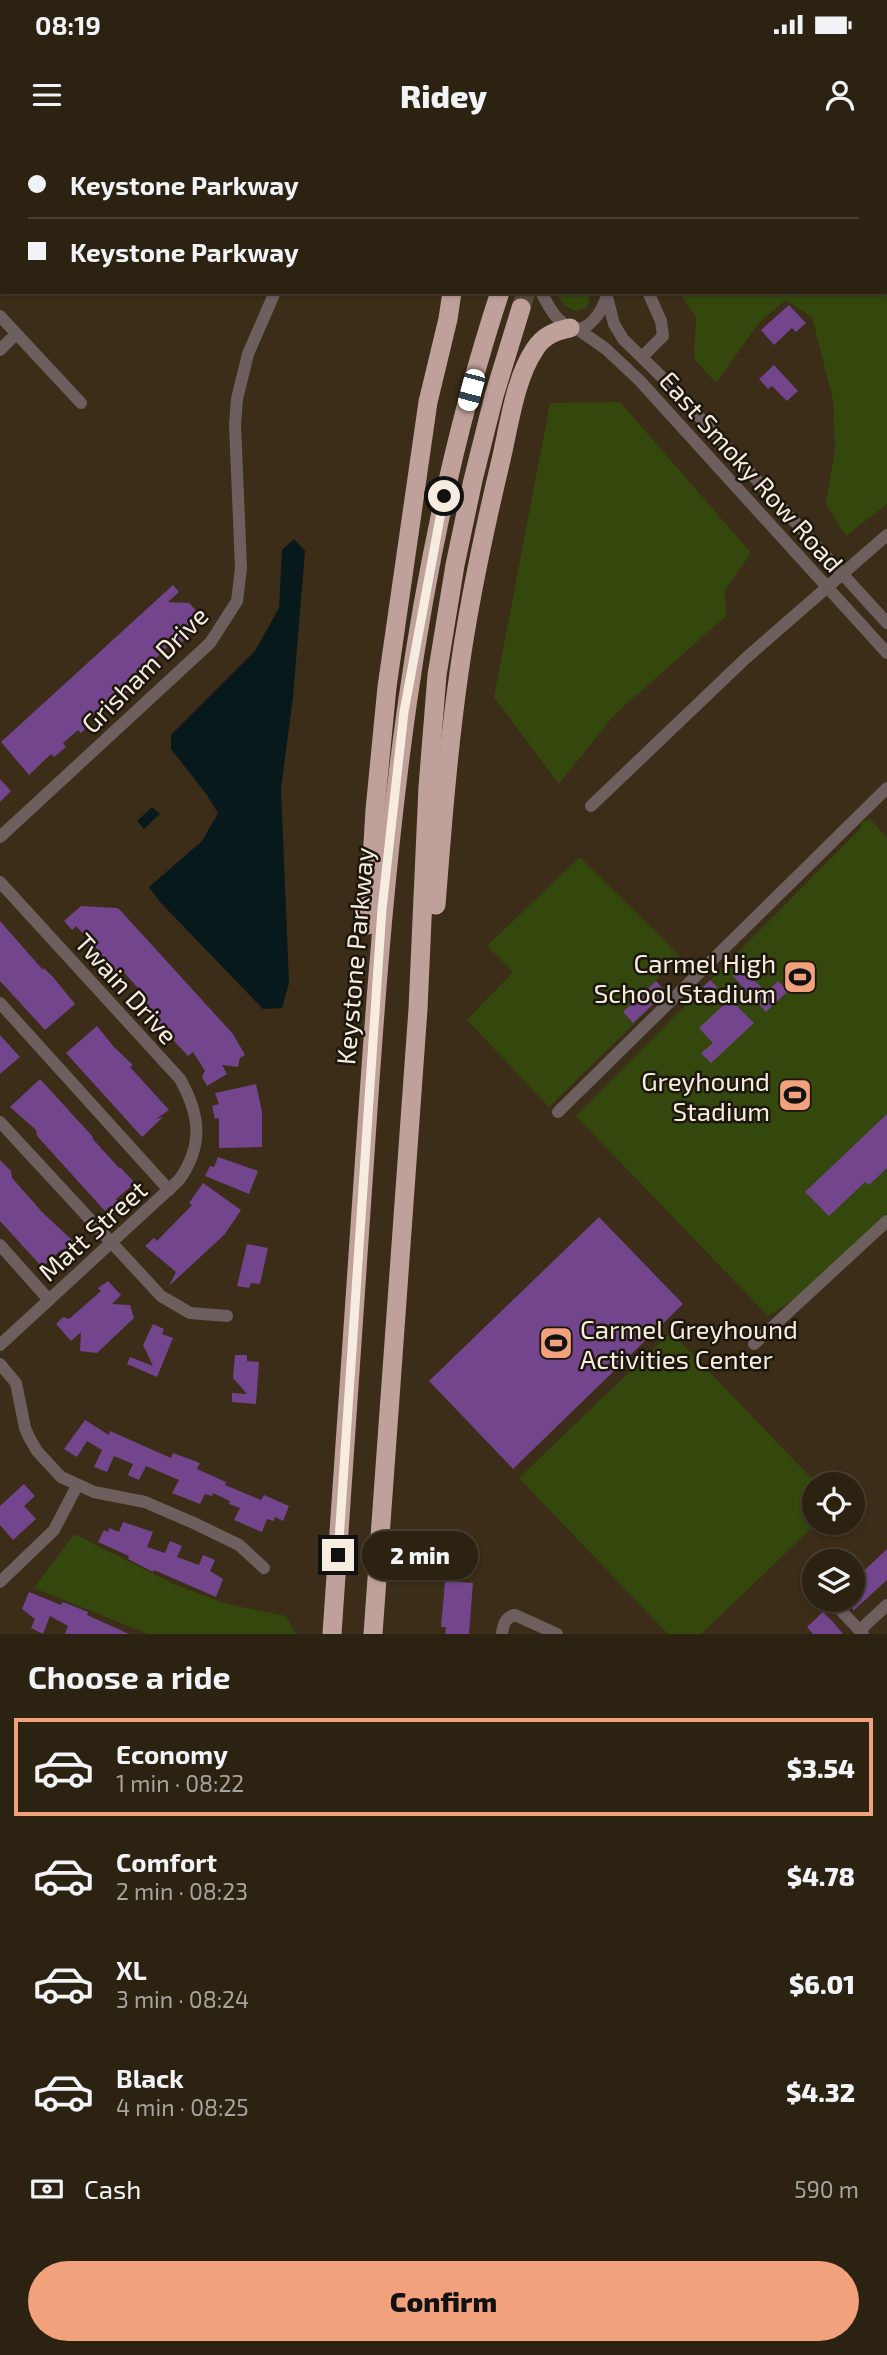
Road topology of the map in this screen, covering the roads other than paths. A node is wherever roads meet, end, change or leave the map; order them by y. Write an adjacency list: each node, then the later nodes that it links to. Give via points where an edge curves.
1 (274, 294): 21 (street, Grisham Drive, via 252,342 237,399 241,568 237,601 210,643)
2 (452, 294): 32 (highway, via 428,402 380,748 364,1002)
3 (499, 294): 32 (highway, Keystone Parkway, via 444,496 404,712 382,909)
4 (542, 294): 9 (street, East Smoky Row Road, via 555,315)
5 (649, 294): 12 (street, via 663,336)
6 (607, 295): 9 (street, via 597,317); 12 (street, East Smoky Row Road, via 618,331)
7 (521, 308): 24 (highway, via 475,470 440,653)
8 (0, 316): 10 (street)
9 (573, 328): 16 (street, East Smoky Row Road, via 632,373); 24 (highway, via 544,339 527,364 483,536 459,672 432,943)
10 (16, 334): 11 (street); 13 (street)
11 (0, 350)
12 (642, 357): 15 (street, East Smoky Row Road)
13 (81, 403)
14 (887, 535): 15 (street)
15 (843, 573): 16 (street); 17 (street, East Smoky Row Road)
16 (827, 587): 18 (street, East Smoky Row Road); 20 (street)
17 (887, 623)
18 (887, 653)
19 (887, 788): 25 (street)
20 (591, 806)
21 (0, 837)
22 (0, 882): 27 (street, Twain Drive, via 180,1079 195,1111)
23 (0, 1003): 28 (street)
24 (413, 1076): 40 (highway)
25 (558, 1112)
26 (0, 1122): 30 (street)
27 (197, 1136): 28 (street, Matt Street, via 188,1167)
28 (169, 1190): 30 (street, Matt Street)
29 (887, 1221): 35 (street)
30 (111, 1244): 33 (street, Matt Street); 34 (street, via 176,1307)
31 (0, 1245): 33 (street)
32 (356, 1283): 45 (highway, Keystone Parkway)
33 (49, 1300): 36 (street, Matt Street)
34 (227, 1316)
35 (754, 1344)
36 (0, 1345): 37 (street, via 4,1354)
37 (0, 1363): 38 (street, via 16,1383 25,1428 37,1451)
38 (78, 1486): 39 (street, via 145,1502 195,1524 239,1545); 41 (street, via 54,1530)
39 (264, 1568)
40 (379, 1568): 46 (highway); 47 (highway)
41 (0, 1582)
42 (887, 1605): 44 (street)
43 (843, 1612): 44 (street)
44 (862, 1632)
45 (332, 1634)
46 (373, 1634)
47 (378, 1634)
48 (502, 1634): 49 (street, via 507,1619 515,1615)
49 (556, 1634)

